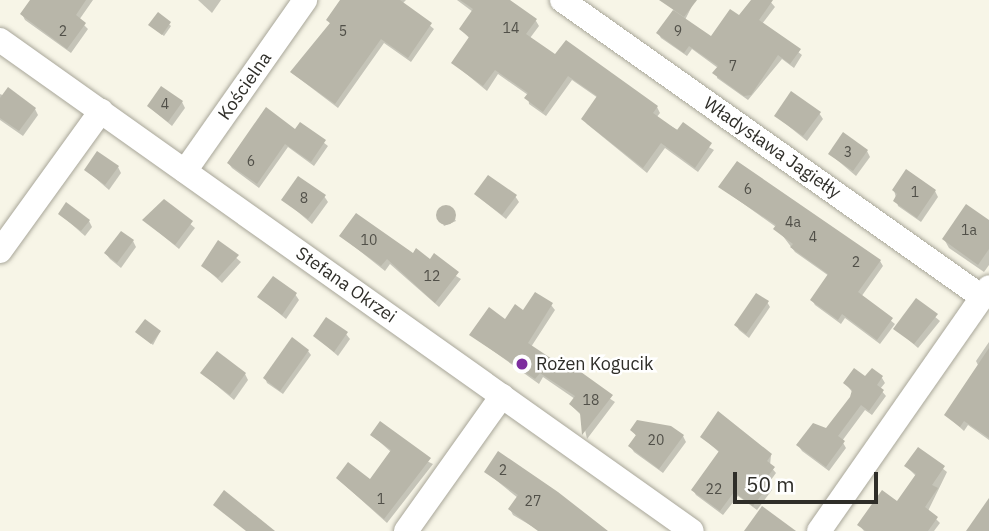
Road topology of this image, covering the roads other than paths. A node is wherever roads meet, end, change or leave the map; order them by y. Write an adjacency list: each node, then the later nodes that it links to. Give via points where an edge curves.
1 (305, 0): 5 (street, Kościelna)
2 (562, 0): 7 (street, Władysława Jagiełły)
3 (0, 40): 4 (street, Stefana Okrzei)
4 (101, 111): 5 (street, Stefana Okrzei); 6 (street)
5 (184, 171): 8 (street, Stefana Okrzei)
6 (0, 251)
7 (985, 292): 11 (street)
8 (502, 396): 9 (street); 10 (street, Stefana Okrzei)
9 (406, 531)
10 (692, 531)
11 (818, 531)

